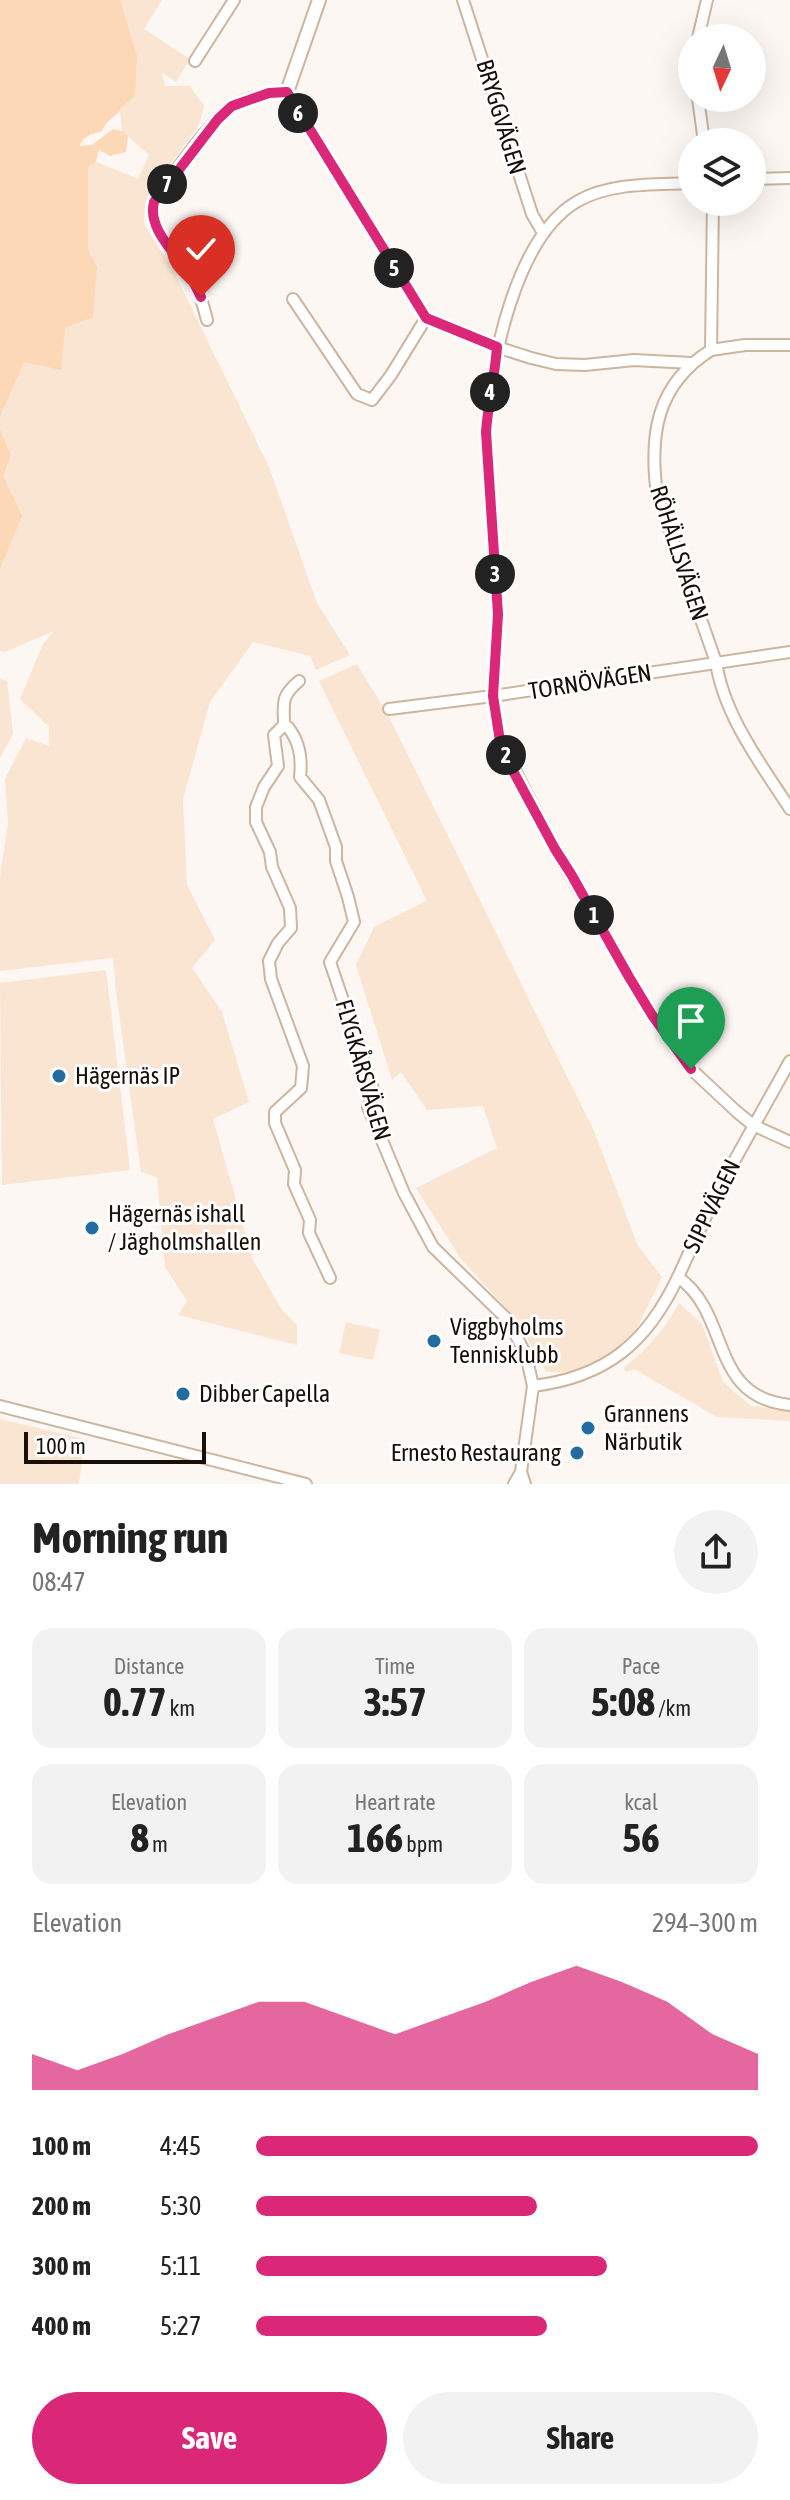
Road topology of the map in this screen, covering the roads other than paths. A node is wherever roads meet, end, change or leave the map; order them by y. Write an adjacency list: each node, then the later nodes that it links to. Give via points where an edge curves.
1 (234, 0): 6 (street)
2 (319, 0): 7 (street)
3 (463, 0): 12 (street, BRYGGVÄGEN, via 532,214)
4 (707, 0): 5 (street)
5 (701, 24)
6 (195, 61)
7 (287, 92): 14 (street); 15 (street, via 232,106 154,202 151,212 157,228 189,274)
8 (790, 178): 9 (street)
9 (766, 179)
10 (678, 184): 12 (street, via 594,194 566,209)
11 (713, 216): 18 (street)
12 (543, 233): 17 (street, via 519,278)
13 (293, 299): 14 (street, via 357,394 372,400)
14 (426, 318): 17 (street)
15 (207, 320)
16 (790, 345): 18 (street)
17 (497, 347): 19 (street, via 556,364); 23 (street, via 486,432 498,614)
18 (711, 350): 19 (street, RÖHÄLLSVÄGEN)
19 (691, 363): 21 (street, RÖHÄLLSVÄGEN, via 656,420 653,469 657,495)
20 (790, 652): 21 (street, TORNÖVÄGEN)
21 (716, 662): 23 (street, TORNÖVÄGEN); 26 (street, RÖHÄLLSVÄGEN, via 733,717)
22 (299, 681): 25 (street, via 282,706)
23 (493, 696): 24 (street, TORNÖVÄGEN); 28 (street, via 500,741 513,771 652,1015 691,1069)
24 (389, 709)
25 (284, 726): 31 (street, via 274,735 278,766 256,807 256,822 290,908 291,928 269,961 303,1066 301,1088 275,1112 275,1123 295,1170 294,1184 310,1220 309,1233); 32 (street, FLYGKÅRSVÄGEN, via 299,747 300,777 319,800 336,847 354,922 330,962 374,1092 368,1107 433,1247 508,1320 526,1355)
26 (790, 809)
27 (790, 1061): 28 (street, SIPPVÄGEN)
28 (753, 1125): 29 (street); 30 (street, SIPPVÄGEN)
29 (790, 1142)
30 (678, 1277): 32 (street, via 667,1302 628,1349 582,1376); 33 (street, SIPPVÄGEN, via 692,1287 741,1385 762,1400)
31 (330, 1278)
32 (533, 1386): 35 (street, FLYGKÅRSVÄGEN)
33 (790, 1405)
34 (0, 1406): 36 (street)
35 (521, 1472): 38 (street, FLYGKÅRSVÄGEN); 39 (street, FLYGKÅRSVÄGEN)
36 (266, 1479): 37 (street)
37 (306, 1484)
38 (514, 1484)
39 (525, 1484)

